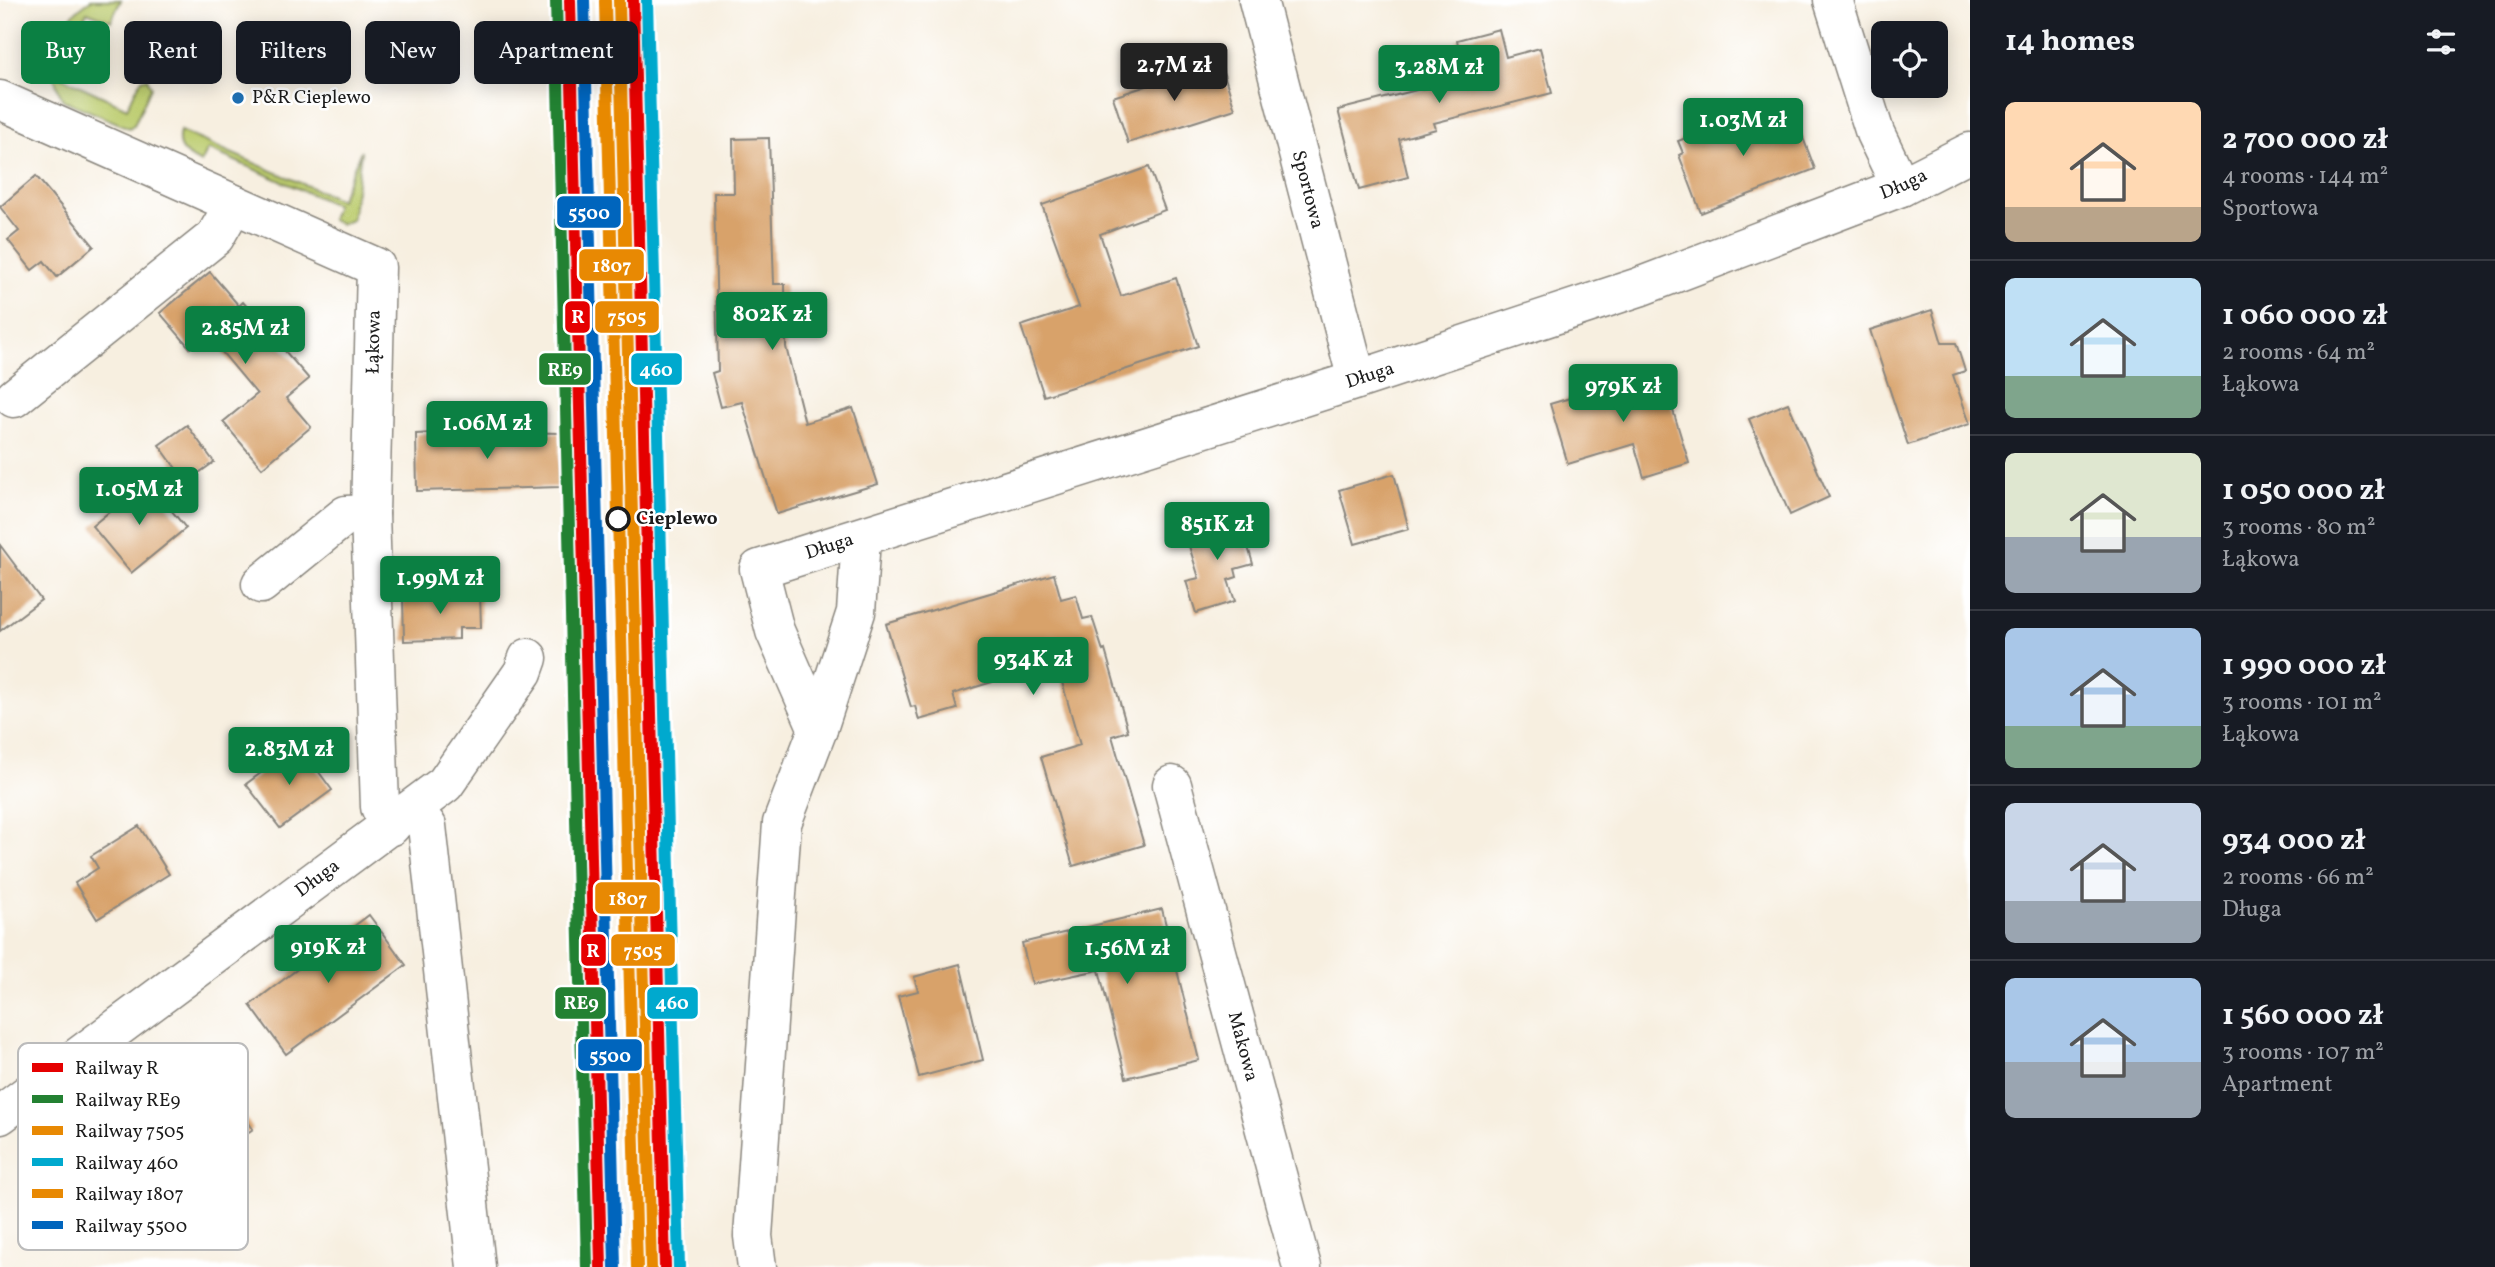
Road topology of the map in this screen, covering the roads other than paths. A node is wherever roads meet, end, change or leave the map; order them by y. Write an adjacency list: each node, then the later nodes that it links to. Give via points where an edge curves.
1 (1258, 0): 7 (street, Sportowa)
2 (1833, 0): 5 (street, via 1875,133)
3 (0, 100): 6 (street, Łąkowa)
4 (1970, 152): 5 (street, Długa)
5 (1901, 187): 7 (street, Długa, via 1639,287)
6 (234, 204): 8 (street, via 215,237); 9 (street, Łąkowa, via 376,267)
7 (1357, 380): 10 (street, Długa)
8 (14, 398)
9 (370, 513): 11 (street, via 346,515); 15 (street, Łąkowa, via 380,807)
10 (861, 539): 13 (street, via 856,612); 13 (street, Długa, via 760,569 775,631)
11 (261, 584)
12 (528, 658): 15 (street, Długa, via 445,785)
13 (818, 729): 20 (street, via 782,823 753,1236)
14 (1172, 785): 21 (street, Makowa)
15 (402, 818): 16 (street, Długa); 19 (street, Łąkowa, via 427,826)
16 (97, 1043)
17 (18, 1102): 18 (street, Długa)
18 (0, 1115)
19 (476, 1267)
20 (757, 1267)
21 (1302, 1267)

